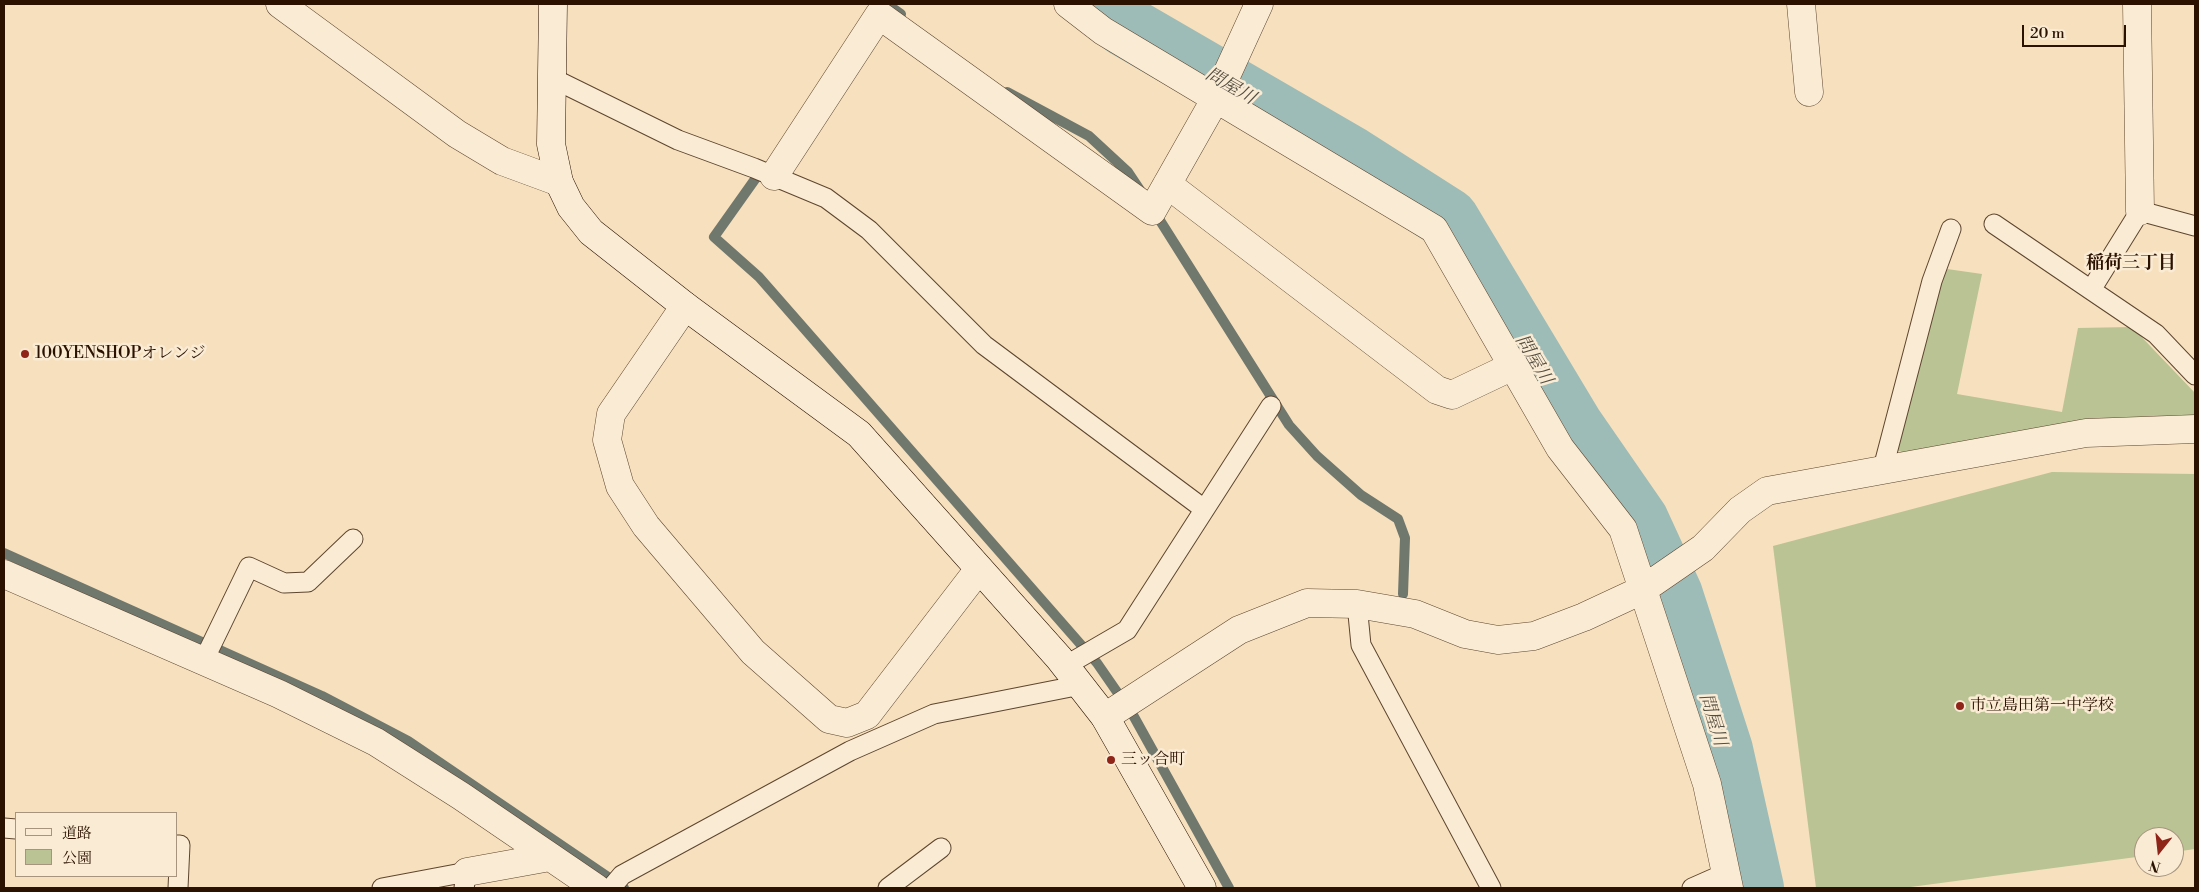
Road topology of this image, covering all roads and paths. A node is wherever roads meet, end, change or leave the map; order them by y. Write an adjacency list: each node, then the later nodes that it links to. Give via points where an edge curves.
1 (280, 4): 11 (street, via 457,134 502,161)
2 (552, 4): 7 (street)
3 (1068, 4): 9 (street, via 1103,31)
4 (1259, 4): 9 (street)
5 (1801, 4): 8 (street)
6 (2137, 4): 13 (street)
7 (552, 78): 10 (lane, via 678,140); 11 (street, via 551,144)
8 (1809, 92)
9 (1216, 98): 12 (street); 19 (street, via 1434,229)
10 (774, 176): 12 (street, via 879,15 1152,211); 24 (lane, via 826,198 869,230 984,345)
11 (560, 182): 18 (street, via 571,208 591,232)
12 (1167, 184): 19 (street, via 1437,390 1452,395)
13 (2140, 211): 15 (lane); 17 (lane)
14 (1994, 224): 17 (lane)
15 (2195, 226)
16 (1951, 229): 23 (lane, via 1932,281)
17 (2091, 290): 20 (lane, via 2156,334)
18 (685, 306): 26 (street, via 859,434); 26 (street, via 611,414 607,440 620,486 646,526 753,652 829,719 847,723 867,715)
19 (1513, 366): 28 (street, via 1560,448 1623,529)
20 (2195, 375)
21 (1271, 406): 24 (lane)
22 (2195, 429): 23 (street, via 2086,433)
23 (1882, 472): 28 (street, via 1766,491 1740,510 1703,548)
24 (1204, 509): 31 (lane, via 1127,630)
25 (353, 538): 30 (lane, via 308,582 284,583 249,566)
26 (979, 569): 31 (street)
27 (4, 574): 30 (street)
28 (1642, 590): 29 (street, via 1584,618 1534,636 1498,640 1465,634 1415,614); 37 (street, via 1706,784)
29 (1357, 604): 32 (street, via 1307,603 1239,630); 44 (lane, via 1361,645)
30 (204, 660): 35 (street, via 376,742)
31 (1073, 676): 32 (street); 41 (lane, via 934,714 850,751 622,875)
32 (1105, 717): 43 (street)
33 (178, 845): 38 (lane)
34 (941, 848): 42 (lane)
35 (550, 857): 36 (street); 40 (street)
36 (466, 880): 39 (lane)
37 (1727, 881): 45 (lane)
38 (178, 888)
39 (382, 888)
40 (596, 888)
41 (611, 888)
42 (888, 888)
43 (1202, 888)
44 (1491, 888)
45 (1692, 888)

